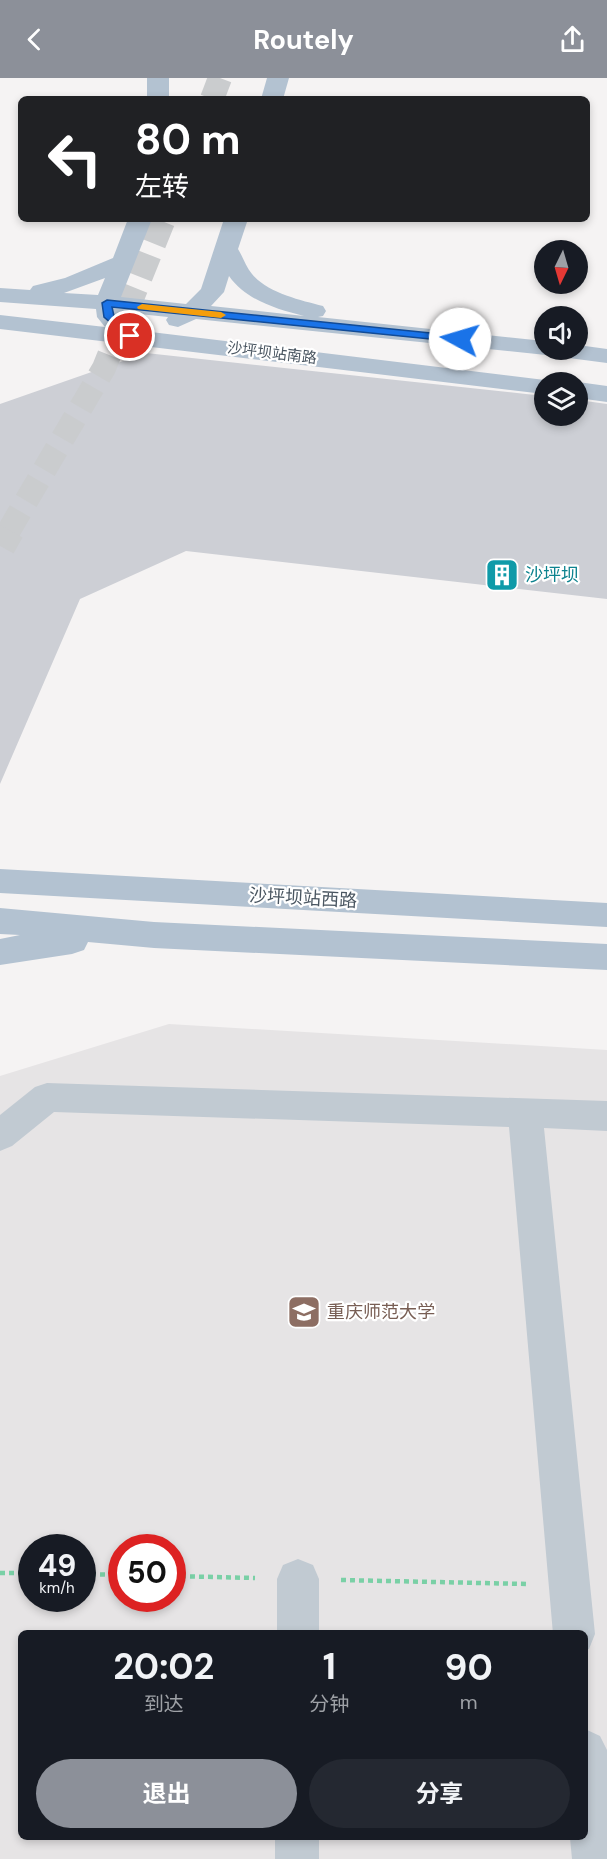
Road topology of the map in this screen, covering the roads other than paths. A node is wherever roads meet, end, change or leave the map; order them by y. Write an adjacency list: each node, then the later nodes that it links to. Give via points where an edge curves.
1 (158, 78): 3 (main road)
2 (278, 78): 4 (main road)
3 (158, 96)
4 (273, 96)
5 (139, 222): 8 (main road)
6 (235, 222): 7 (main road)
7 (227, 250): 11 (main road, via 212,292); 14 (main road, via 242,278 264,294 299,308)
8 (124, 262): 9 (main road, via 51,291); 10 (main road)
9 (0, 295): 10 (main road, 沙坪坝站南路)
10 (107, 303): 11 (main road, 沙坪坝站南路); 13 (main road, via 109,317)
11 (191, 312): 13 (main road, via 166,326); 15 (main road, 沙坪坝站南路)
12 (0, 322): 13 (main road, 沙坪坝站南路)
13 (130, 336): 18 (main road, 沙坪坝站南路)
14 (534, 347)
15 (534, 347)
16 (588, 354): 17 (main road)
17 (607, 356)
18 (534, 385)
19 (588, 391): 20 (main road)
20 (607, 394)
21 (0, 881): 22 (main road, 沙坪坝站西路)
22 (607, 915)
23 (0, 921): 24 (main road)
24 (154, 935): 25 (main road, via 42,944); 26 (main road)
25 (0, 952)
26 (607, 957)
27 (525, 1114): 28 (street); 29 (street, via 47,1097); 32 (street)
28 (607, 1116)
29 (0, 1136)
30 (298, 1579): 31 (street)
31 (298, 1630)
32 (574, 1630)
33 (588, 1759): 34 (street)
34 (598, 1786): 37 (street)
35 (297, 1840): 36 (street)
36 (297, 1859)
37 (594, 1859)

